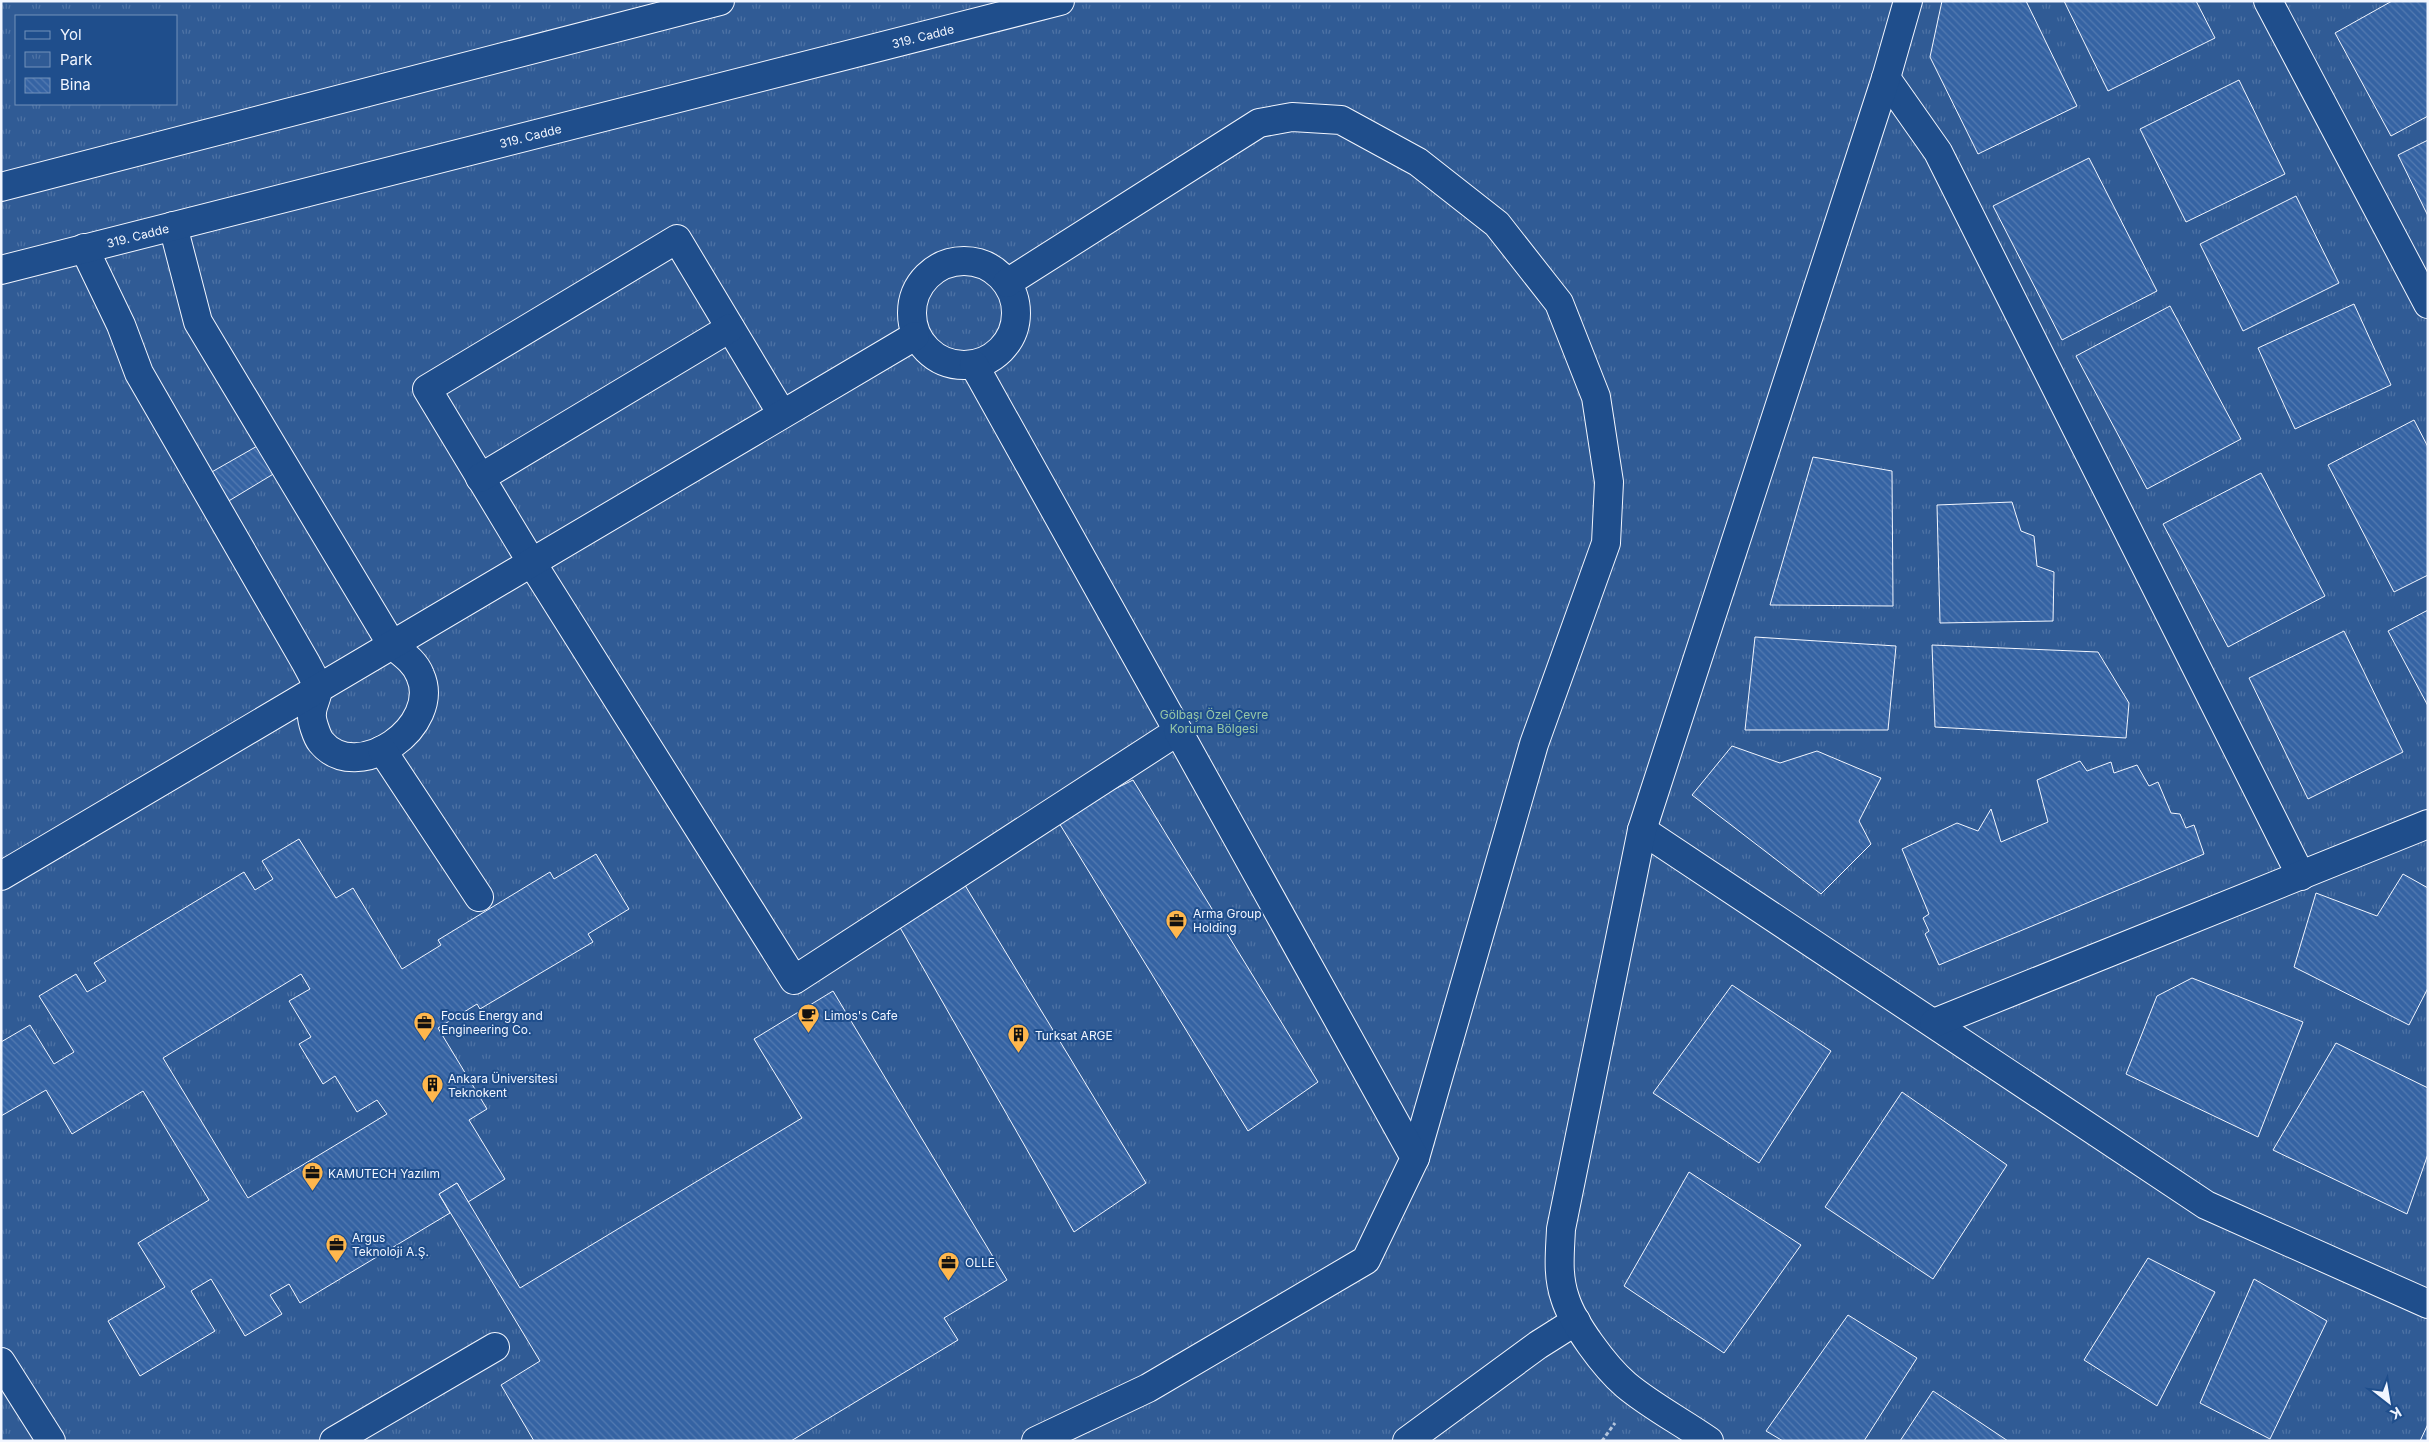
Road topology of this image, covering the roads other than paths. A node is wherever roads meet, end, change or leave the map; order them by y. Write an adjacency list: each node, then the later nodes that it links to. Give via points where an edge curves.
1 (720, 1): 6 (street)
2 (1060, 1): 7 (street, 319. Cadde)
3 (1908, 1): 5 (street)
4 (2268, 1): 11 (street)
5 (1886, 78): 23 (street); 25 (street, via 1938,152)
6 (1, 187)
7 (174, 226): 8 (street, 319. Cadde); 18 (street, via 198,322)
8 (84, 248): 9 (street, 319. Cadde); 19 (street, via 140,373)
9 (1, 270)
10 (1007, 283): 13 (street, via 995,270 980,263 946,264 931,272 919,285 912,301 911,319); 14 (street, via 1017,316 1013,332 1004,347 991,358); 28 (street, via 1260,123 1292,117 1341,120 1418,162 1496,224 1559,303 1596,397 1609,482 1606,544 1534,744)
11 (2428, 304)
12 (730, 328): 15 (street); 16 (street); 16 (street, via 677,239 427,389)
13 (916, 336): 14 (street, via 940,361); 15 (street)
14 (974, 364): 20 (street)
15 (782, 414): 17 (street)
16 (480, 478): 17 (street)
17 (532, 563): 18 (street); 20 (street, via 794,980)
18 (392, 645): 19 (street); 21 (street, via 411,661 421,676 425,696 412,728)
19 (318, 689): 21 (street, via 312,715 320,741 334,754 357,758); 24 (street)
20 (1178, 731): 28 (street)
21 (382, 750): 26 (street)
22 (2428, 824): 25 (street)
23 (1642, 830): 27 (street); 30 (street, via 1561,1229 1560,1273 1565,1298)
24 (1, 876)
25 (2301, 876): 27 (street)
26 (479, 897)
27 (1934, 1023): 29 (street, via 2206,1205)
28 (1416, 1158): 35 (street, via 1366,1260 1148,1388)
29 (2428, 1304)
30 (1576, 1321): 36 (street, via 1538,1344); 37 (street, via 1625,1384)
31 (496, 1348): 34 (street)
32 (1, 1362): 33 (street)
33 (51, 1441)
34 (334, 1441)
35 (1036, 1441)
36 (1407, 1441)
37 (1709, 1441)

